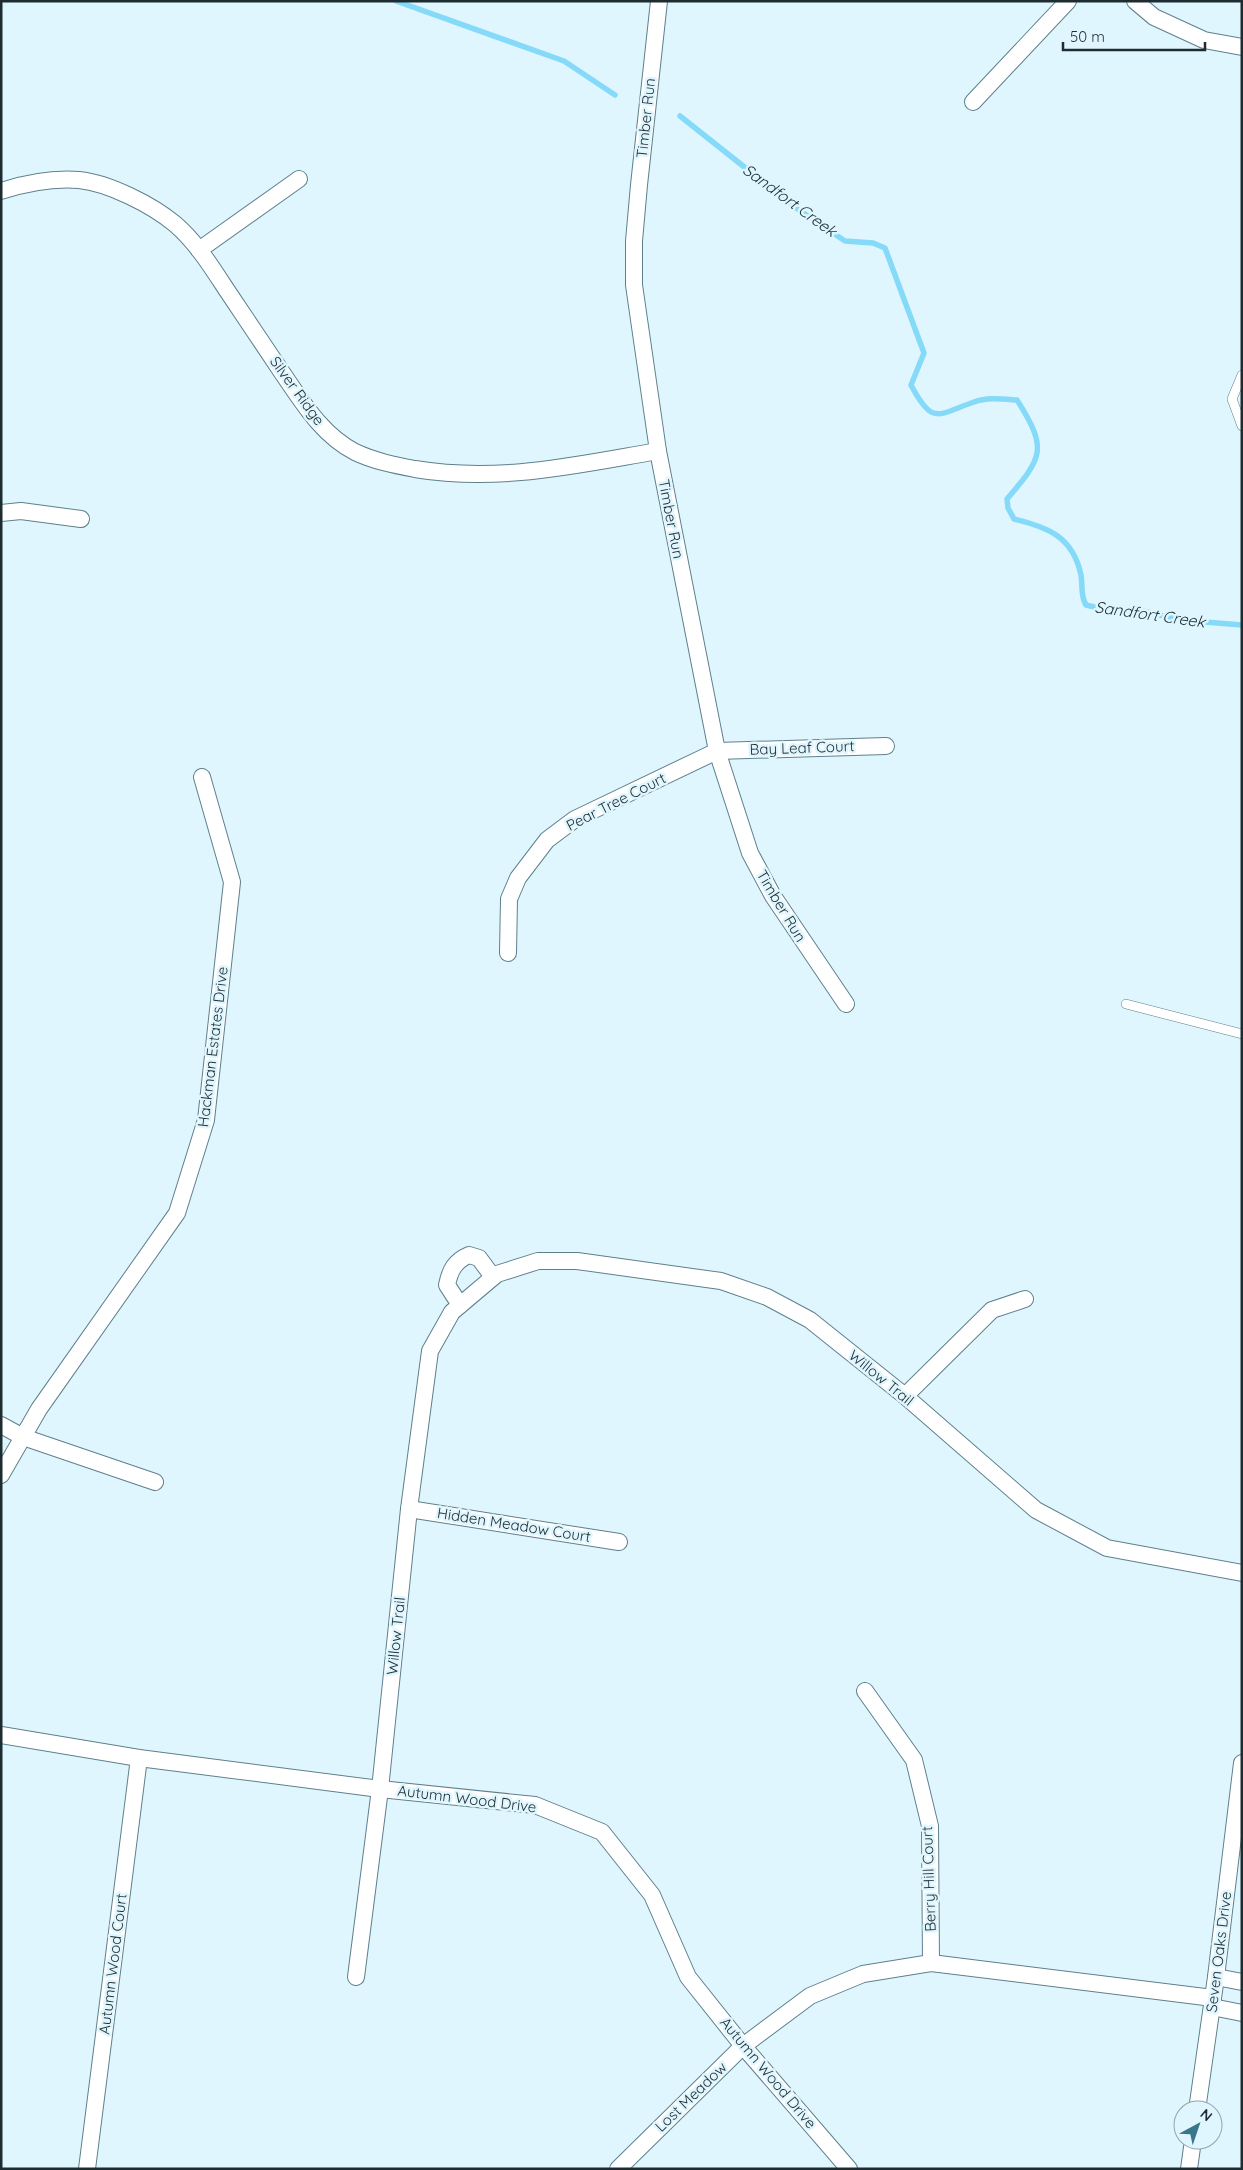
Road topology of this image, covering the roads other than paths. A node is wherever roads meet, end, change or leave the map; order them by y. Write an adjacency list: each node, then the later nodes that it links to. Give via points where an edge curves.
1 (659, 1): 11 (street, Timber Run, via 634,241 634,286)
2 (1068, 1): 5 (street)
3 (1135, 1): 4 (street, via 1154,17 1204,40)
4 (1242, 47)
5 (973, 102)
6 (299, 179): 8 (street)
7 (1, 192): 8 (street, Silver Ridge, via 46,180 80,180 116,190 168,219)
8 (199, 250): 11 (street, Silver Ridge, via 307,410 328,434 354,451 383,463 482,475 538,472)
9 (1242, 375): 10 (lane, via 1232,399)
10 (1242, 426)
11 (658, 451): 15 (street, Timber Run)
12 (1, 513): 13 (street, via 20,511)
13 (81, 519)
14 (886, 746): 15 (street, Bay Leaf Court)
15 (717, 751): 17 (street, Pear Tree Court, via 576,819 547,840 518,878 509,899); 18 (street, Timber Run, via 750,853 773,896)
16 (202, 776): 26 (street, Hackman Estates Drive, via 232,882 206,1120 178,1213)
17 (508, 953)
18 (846, 1004)
19 (1126, 1004): 20 (lane)
20 (1242, 1034)
21 (493, 1277): 23 (street, Willow Trail); 23 (street, via 479,1258 469,1255 459,1259 450,1272 447,1285); 24 (street, Willow Trail, via 538,1261 577,1260 721,1281 767,1297 810,1320)
22 (1025, 1299): 24 (street, via 992,1310)
23 (460, 1305): 29 (street, Willow Trail, via 452,1312 430,1351)
24 (905, 1396): 31 (street, Willow Trail, via 1036,1510 1107,1548)
25 (1, 1425): 26 (street)
26 (22, 1437): 27 (street, Hackman Estates Drive); 28 (street)
27 (1, 1475)
28 (155, 1482)
29 (409, 1508): 30 (street, Hidden Meadow Court); 36 (street, Willow Trail)
30 (619, 1542)
31 (1242, 1573)
32 (865, 1691): 37 (street, Berry Hill Court, via 914,1760 930,1826)
33 (1, 1735): 34 (street, Autumn Wood Drive)
34 (139, 1758): 36 (street, Autumn Wood Drive); 46 (street, Autumn Wood Court)
35 (1242, 1763): 39 (street, Seven Oaks Drive)
36 (380, 1789): 38 (street, Willow Trail); 43 (street, Autumn Wood Drive, via 535,1805 602,1832 652,1895 688,1976)
37 (931, 1963): 41 (street); 43 (street, Lost Meadow, via 863,1974 810,1996)
38 (356, 1977)
39 (1216, 1977): 40 (street); 41 (street, Seven Oaks Drive)
40 (1242, 1982)
41 (1212, 2002): 42 (street); 44 (street, Seven Oaks Drive)
42 (1242, 2013)
43 (743, 2046): 47 (street, Lost Meadow); 48 (street, Autumn Wood Drive)
44 (1198, 2100)
45 (1192, 2150): 49 (street)
46 (87, 2169)
47 (618, 2169)
48 (849, 2169)
49 (1189, 2169)

